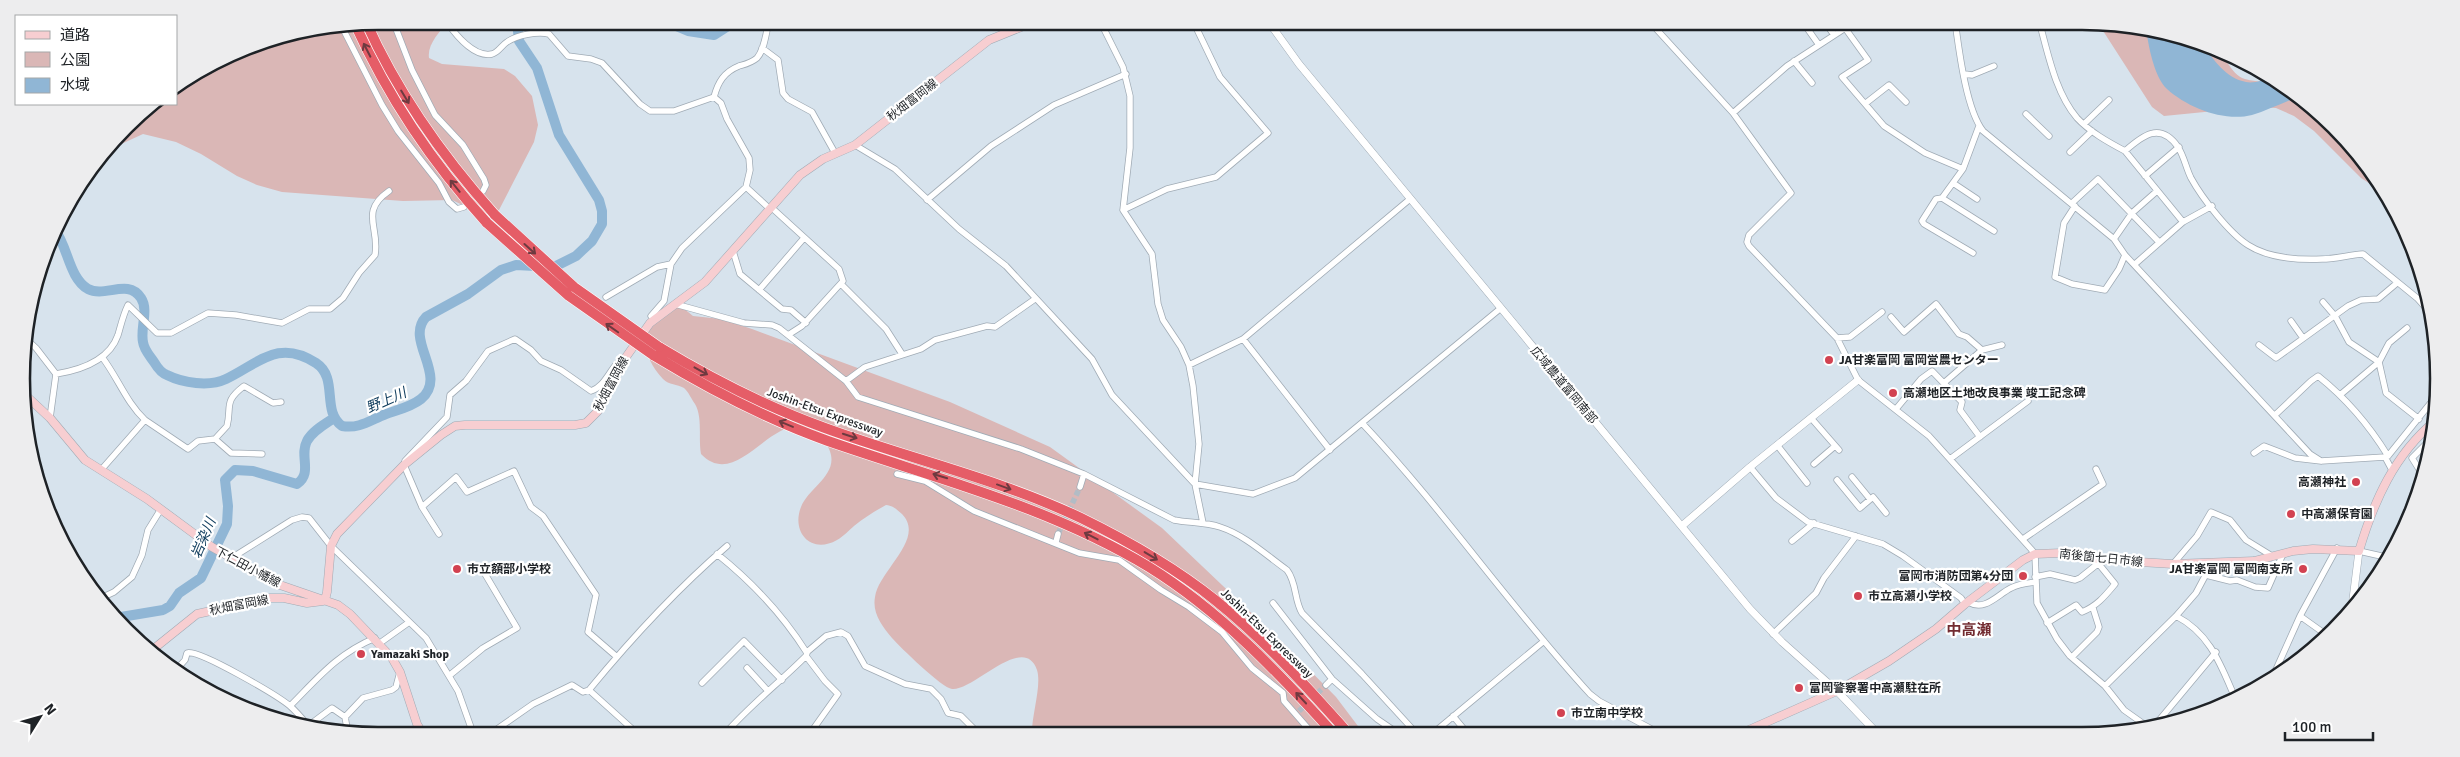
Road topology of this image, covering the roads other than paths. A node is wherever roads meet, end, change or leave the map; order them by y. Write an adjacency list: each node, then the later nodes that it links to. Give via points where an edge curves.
1 (370, 30): 58 (highway, Joshin-Etsu Expressway, one-way to 58, via 388,69 422,124)
2 (398, 30): 46 (street, via 435,115 463,145 484,179)
3 (453, 30): 26 (street, via 471,48 485,54 495,54 509,40 536,32 549,34 568,56 602,63 640,104 650,110 674,111)
4 (767, 30): 20 (street)
5 (1014, 30): 36 (main road, 秋畑富岡線, via 989,40)
6 (1104, 30): 23 (street)
7 (1196, 30): 56 (street, via 1220,77 1268,134 1216,177 1167,189)
8 (1274, 30): 48 (street, 広域農道富岡南部)
9 (1657, 30): 30 (street)
10 (1808, 30): 19 (street)
11 (1830, 30): 18 (street)
12 (1842, 30): 18 (street)
13 (1846, 30): 29 (street, via 1868,60 1842,78)
14 (1957, 30): 24 (street)
15 (2042, 30): 32 (street, via 2056,82 2076,117)
16 (358, 31): 58 (highway, Joshin-Etsu Expressway, one-way to 16, via 445,174 412,128 378,72)
17 (345, 32): 53 (street, via 398,131 449,202 457,208)
18 (1834, 35): 19 (street)
19 (1819, 45): 21 (street)
20 (762, 48): 26 (street, via 758,57 749,64 738,66 724,75 718,82); 40 (street, via 778,60 780,87 785,96 812,112)
21 (1794, 61): 25 (street); 30 (street)
22 (1994, 66): 24 (street, via 1972,75)
23 (1126, 74): 51 (street, via 1054,105 991,146); 56 (street, via 1131,127)
24 (1964, 74): 33 (street)
25 (1812, 83)
26 (714, 97): 44 (street, via 721,103 749,158)
27 (2109, 100): 32 (street)
28 (1906, 102): 29 (street, via 1889,84)
29 (1866, 103): 41 (street, via 1884,126 1916,148)
30 (1733, 113): 86 (street, via 1791,193 1749,235 1747,242)
31 (2026, 114): 35 (street)
32 (2084, 124): 34 (street)
33 (1980, 126): 41 (street); 52 (street)
34 (2092, 131): 38 (street); 39 (street)
35 (2049, 136)
36 (855, 145): 40 (main road, 秋畑富岡線); 51 (street, via 896,169)
37 (2179, 147): 38 (street, via 2168,137 2150,133); 42 (street); 54 (street, via 2192,180)
38 (2125, 151): 42 (street)
39 (2070, 152)
40 (836, 153): 55 (main road, 秋畑富岡線, via 809,168)
41 (1963, 169): 43 (street)
42 (2145, 176): 47 (street)
43 (1953, 183): 49 (street); 50 (street)
44 (746, 187): 55 (street); 67 (street, via 682,248)
45 (388, 191): 95 (street, via 378,199 373,209 375,255 337,306 308,309 282,323 208,313 171,333 157,333 128,305 114,344)
46 (483, 191)
47 (2158, 191): 57 (street); 59 (street)
48 (1410, 198): 77 (street, 広域農道富岡南部); 88 (street)
49 (1942, 198): 60 (street); 65 (street, via 1936,199 1922,221)
50 (1977, 199)
51 (928, 200): 73 (street, via 1006,266)
52 (2074, 204): 57 (street, via 2098,179); 62 (street); 66 (street, via 2064,223 2055,277 2105,290)
53 (464, 206)
54 (2212, 206): 59 (street); 69 (street, via 2235,234 2260,251 2323,260 2363,254 2386,270)
55 (771, 208): 61 (street); 64 (main road, 秋畑富岡線)
56 (1123, 210): 98 (street, via 1152,254 1163,320 1182,347)
57 (2132, 213): 62 (street); 63 (street)
58 (491, 219): 93 (highway, Joshin-Etsu Expressway, bridge, via 568,296)
59 (2183, 222): 63 (street)
60 (1994, 231)
61 (804, 238): 70 (street, via 838,269 844,281); 71 (street)
62 (2114, 239): 66 (street)
63 (2160, 242): 68 (street)
64 (733, 251): 71 (street, via 740,274); 76 (main road, 秋畑富岡線, via 705,282)
65 (1973, 253)
66 (2125, 255): 68 (street)
67 (671, 264): 72 (street, via 657,267); 81 (street, via 664,301 651,316)
68 (2135, 264): 109 (street)
69 (2397, 283): 75 (street); 79 (street, via 2378,299 2361,300)
70 (842, 285): 83 (street); 94 (street, via 886,329)
71 (759, 290): 83 (street)
72 (606, 297)
73 (1035, 299): 94 (street, via 995,327 987,326 935,340 921,349); 138 (street, via 1092,359 1112,395)
74 (2324, 302): 79 (street)
75 (2421, 303)
76 (676, 304): 81 (main road, 秋畑富岡線); 85 (street, via 744,323 772,325)
77 (1501, 308): 114 (street); 146 (street, 広域農道富岡南部)
78 (1882, 312): 86 (street, via 1850,337)
79 (2335, 316): 87 (street); 97 (street, via 2349,342)
80 (1891, 317): 92 (street, via 1904,332 1936,304 1959,334)
81 (654, 320): 96 (main road, 秋畑富岡線)
82 (2291, 321): 87 (street)
83 (806, 323): 85 (street)
84 (2407, 328): 97 (street, via 2389,342)
85 (788, 335): 101 (street)
86 (1837, 338): 100 (street)
87 (2303, 338): 91 (street, via 2276,358)
88 (1243, 340): 98 (street); 120 (street)
89 (32, 344): 99 (street)
90 (2002, 345): 92 (street)
91 (2259, 345)
92 (1982, 350): 102 (street)
93 (656, 351): 218 (highway, Joshin-Etsu Expressway, one-way to 93, via 1262,657 1210,610 1157,572 1111,546 996,495 786,424 719,393); 219 (highway, Joshin-Etsu Expressway, one-way to 219, via 790,415 1001,485 1116,536 1154,557 1216,600 1271,651)
94 (902, 354): 101 (street, via 865,368)
95 (102, 357): 99 (street); 113 (street, via 115,374 130,405)
96 (626, 357): 127 (main road, 秋畑富岡線, via 604,402 586,423 455,426); 127 (street, via 619,360 602,384 591,391 561,370 541,361 515,338 494,348 450,395 447,417)
97 (2379, 362): 103 (street); 112 (street, via 2386,394)
98 (1189, 365): 138 (street, via 1196,398 1199,444)
99 (56, 374): 110 (street)
100 (1858, 380): 108 (street); 111 (street)
101 (846, 381): 134 (street, via 858,397 1012,446)
102 (1945, 382): 108 (street, via 1932,371); 116 (street, via 1962,402 1960,410)
103 (2340, 395): 109 (street, via 2318,376); 123 (street, via 2355,409)
104 (31, 400): 110 (main road, 下仁田小幡線)
105 (2028, 401): 116 (street)
106 (281, 402): 117 (street, via 273,403 244,386 232,398 227,410 227,426)
107 (2429, 406): 112 (street)
108 (1896, 409): 124 (street, via 1929,436)
109 (2275, 415): 125 (street)
110 (50, 418): 131 (main road, 下仁田小幡線, via 77,452)
111 (1811, 418): 118 (street); 126 (street, via 1837,448)
112 (2419, 419): 123 (street)
113 (145, 420): 117 (street, via 188,449 198,441); 131 (street)
114 (1362, 423): 120 (street); 182 (street, via 1412,478)
115 (2426, 428): 132 (main road)
116 (1980, 437): 124 (street)
117 (215, 439): 122 (street, via 231,453)
118 (1777, 445): 128 (street); 137 (street)
119 (2423, 447): 129 (street, via 2412,458)
120 (1330, 450): 138 (street, via 1295,478 1253,494)
121 (2254, 453): 125 (street, via 2264,446 2295,458)
122 (262, 454)
123 (2386, 457): 125 (street); 132 (street)
124 (1950, 459): 150 (street)
125 (2320, 461)
126 (1814, 464)
127 (404, 465): 141 (street); 153 (main road, 秋畑富岡線, via 337,534)
128 (1750, 467): 145 (street, via 1776,498); 146 (street)
129 (2418, 468)
130 (2096, 469): 150 (street, via 2103,484)
131 (101, 470): 142 (main road, 下仁田小幡線)
132 (2392, 470): 156 (main road, via 2371,512)
133 (897, 474): 152 (street, via 924,481 974,511)
134 (1084, 474): 139 (street); 144 (street, via 1174,520)
135 (1852, 477): 140 (street)
136 (1837, 480): 140 (street, via 1860,508)
137 (1807, 482)
138 (1195, 484): 144 (street)
139 (1080, 487)
140 (1870, 500): 143 (street, via 1873,497)
141 (422, 507): 147 (street); 186 (street, via 456,477 467,492 514,471 530,507 543,516 596,595 588,632)
142 (161, 509): 162 (main road, 下仁田小幡線); 169 (street, via 148,530 142,556 132,577)
143 (1886, 513)
144 (1203, 523): 221 (street, via 1235,534 1287,570 1293,578 1302,613)
145 (1814, 523): 149 (street); 151 (street)
146 (1683, 525): 180 (street, 広域農道富岡南部)
147 (439, 534)
148 (1058, 534): 152 (street)
149 (1856, 536): 172 (street, via 1891,549); 180 (street, via 1816,593)
150 (2023, 539): 158 (street)
151 (1792, 541)
152 (1056, 542): 217 (street, via 1079,554 1119,560 1189,606 1222,632 1252,668 1283,693 1284,702)
153 (331, 546): 162 (street, via 309,518 297,517); 171 (main road, 秋畑富岡線); 177 (street)
154 (727, 546): 157 (street)
155 (2337, 548): 156 (main road, 南後箇七日市線); 159 (main road, 南後箇七日市線); 176 (street)
156 (2359, 551): 161 (street); 170 (street)
157 (717, 554): 185 (street, via 752,582); 186 (street)
158 (2034, 554): 163 (main road, 南後箇七日市線, via 2061,553); 168 (street); 172 (main road)
159 (2283, 554): 160 (main road, 南後箇七日市線); 167 (street, via 2268,588)
160 (2272, 556): 164 (main road, 南後箇七日市線, via 2254,561); 165 (street, via 2246,540 2230,520 2211,512 2197,536)
161 (2381, 556)
162 (227, 557): 171 (main road, 下仁田小幡線, via 280,585)
163 (2100, 562): 165 (main road, 南後箇七日市線); 168 (street, via 2075,580 2050,574); 174 (street, via 2115,584)
164 (2212, 563): 165 (main road, 南後箇七日市線); 167 (street)
165 (2173, 564)
166 (484, 574): 192 (street, via 517,628 483,648)
167 (2206, 575): 175 (street, via 2196,593)
168 (2035, 580): 172 (street, via 2011,588 1984,605); 178 (street, via 2037,603)
169 (106, 595)
170 (2353, 597)
171 (325, 600): 181 (main road, 下仁田小幡線, via 345,609); 183 (main road, 秋畑富岡線, via 307,603 269,598 197,614)
172 (1967, 603): 200 (main road, via 1908,649)
173 (1273, 604): 193 (street)
174 (2093, 608): 178 (street, via 2082,612 2076,605); 187 (street, via 2099,627 2097,632)
175 (2176, 616): 184 (street, via 2192,624); 197 (street)
176 (2300, 616): 179 (street); 189 (street)
177 (408, 623): 181 (street); 192 (street, via 426,638)
178 (2047, 623): 187 (street)
179 (2321, 631)
180 (1773, 634): 200 (street, 広域農道富岡南部)
181 (377, 640): 191 (main road, 下仁田小幡線); 202 (street, via 353,647 333,662)
182 (1544, 640): 203 (street); 224 (street, via 1599,701)
183 (157, 647)
184 (2216, 652): 201 (street); 205 (street)
185 (806, 654): 194 (street); 215 (street, via 838,694); 216 (street, via 826,636 841,632 848,636 864,666 905,684 932,689 948,713 961,716)
186 (616, 657): 198 (street)
187 (2072, 657): 197 (street)
188 (181, 665): 202 (street, via 188,653 197,653)
189 (2277, 666)
190 (746, 668): 199 (street)
191 (400, 672): 204 (street, via 396,687 363,698); 210 (main road, 下仁田小幡線)
192 (450, 675): 211 (street)
193 (1332, 679): 196 (street); 220 (street)
194 (782, 680): 195 (street, via 744,641); 199 (street)
195 (702, 683)
196 (1326, 685)
197 (2105, 686): 208 (street, via 2124,710)
198 (589, 690): 212 (street, via 583,692 572,685 533,704); 213 (street)
199 (768, 691): 214 (street)
200 (1837, 691): 225 (main road); 226 (street, 広域農道富岡南部)
201 (2233, 692)
202 (290, 706): 206 (street)
203 (1453, 716): 222 (street); 223 (street)
204 (345, 717): 207 (street, via 332,708); 209 (street)
205 (2162, 717)
206 (301, 718)
207 (317, 721)
208 (2140, 722)
209 (347, 725)
210 (420, 727)
211 (471, 727)
212 (500, 727)
213 (630, 727)
214 (731, 727)
215 (815, 727)
216 (972, 727)
217 (1308, 727)
218 (1327, 727)
219 (1342, 727)
220 (1389, 727)
221 (1411, 727)
222 (1440, 727)
223 (1462, 727)
224 (1646, 727)
225 (1756, 727)
226 (1871, 727)

